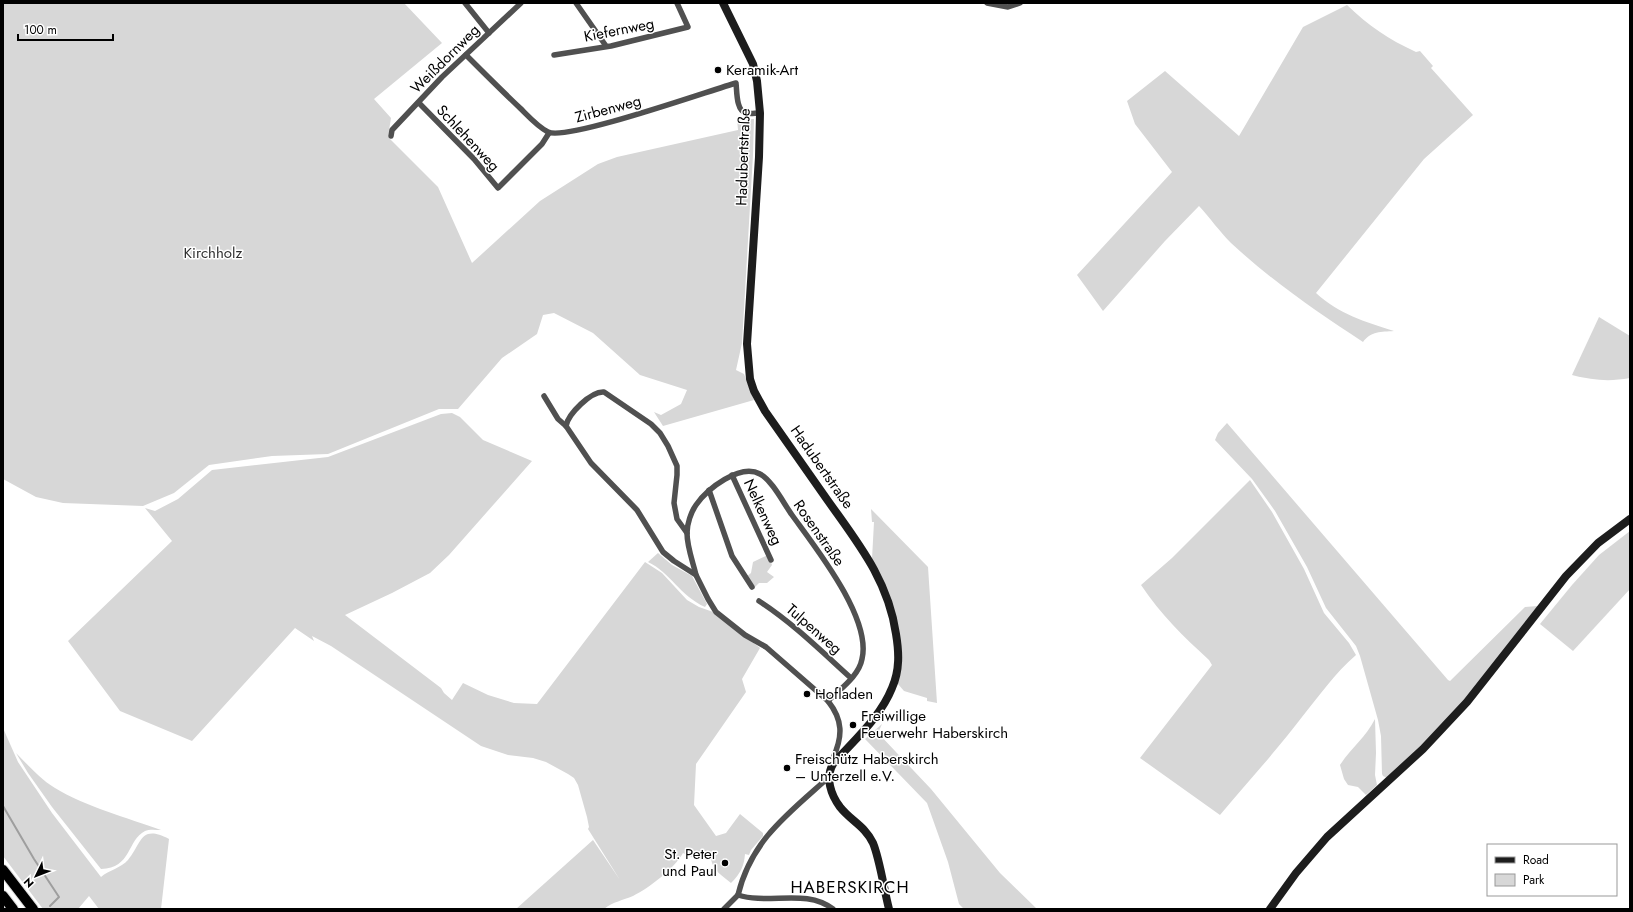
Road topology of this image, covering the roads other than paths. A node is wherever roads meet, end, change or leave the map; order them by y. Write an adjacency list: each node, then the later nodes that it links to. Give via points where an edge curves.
1 (465, 3): 8 (street)
2 (520, 3): 8 (street, Weißdornweg)
3 (576, 3): 9 (street)
4 (677, 3): 9 (street, Kiefernweg, via 688,27)
5 (723, 3): 13 (street, Hadubertstraße, via 753,64)
6 (987, 3): 7 (street, via 1008,7)
7 (1020, 3)
8 (489, 33): 10 (street, Weißdornweg)
9 (606, 46): 11 (street, Kiefernweg)
10 (466, 54): 12 (street, Weißdornweg); 14 (street)
11 (554, 55)
12 (418, 103): 14 (street, Schlehenweg, via 474,159 498,188 542,144); 15 (street, Weißdornweg, via 392,130)
13 (760, 113): 14 (street, Zirbenweg, via 742,111 736,83 592,127 564,134); 28 (street, Hadubertstraße, via 747,344 750,379 765,411 870,560 888,598 899,650 895,680 884,703 876,716)
14 (549, 133)
15 (391, 136)
16 (544, 396): 17 (street, via 558,419)
17 (566, 426): 21 (street, Rosenstraße, via 567,419 594,394 604,392 656,429 671,452 676,466 674,503 677,519); 23 (street, via 591,463 637,510 663,552)
18 (732, 475): 19 (street, Rosenstraße); 22 (street, Nelkenweg); 26 (street, Rosenstraße, via 754,472 763,476 830,566 855,616 863,647 859,669)
19 (709, 490): 21 (street, Rosenstraße, via 690,516); 24 (street, via 732,556)
20 (1630, 519): 38 (street, via 1598,543 1566,576 1467,702 1423,750 1327,837)
21 (687, 533): 23 (street, Rosenstraße)
22 (771, 560)
23 (696, 575): 27 (street, Rosenstraße, via 720,615 745,635 766,647)
24 (752, 586)
25 (759, 601): 26 (street, Tulpenweg, via 779,614)
26 (851, 678): 27 (street, Rosenstraße)
27 (828, 701): 28 (street, Rosenstraße, via 836,712 840,726 840,736 833,758)
28 (836, 761): 29 (street, Hadubertstraße)
29 (829, 777): 31 (street, via 791,809 768,833 752,857); 37 (street, via 833,795 840,807 868,834 873,844)
30 (3, 870): 34 (highway)
31 (738, 895): 35 (street); 36 (street, via 762,899 806,898 825,903)
32 (3, 896): 33 (highway)
33 (13, 909)
34 (33, 909)
35 (724, 909)
36 (833, 909)
37 (889, 909)
38 (1270, 909)

